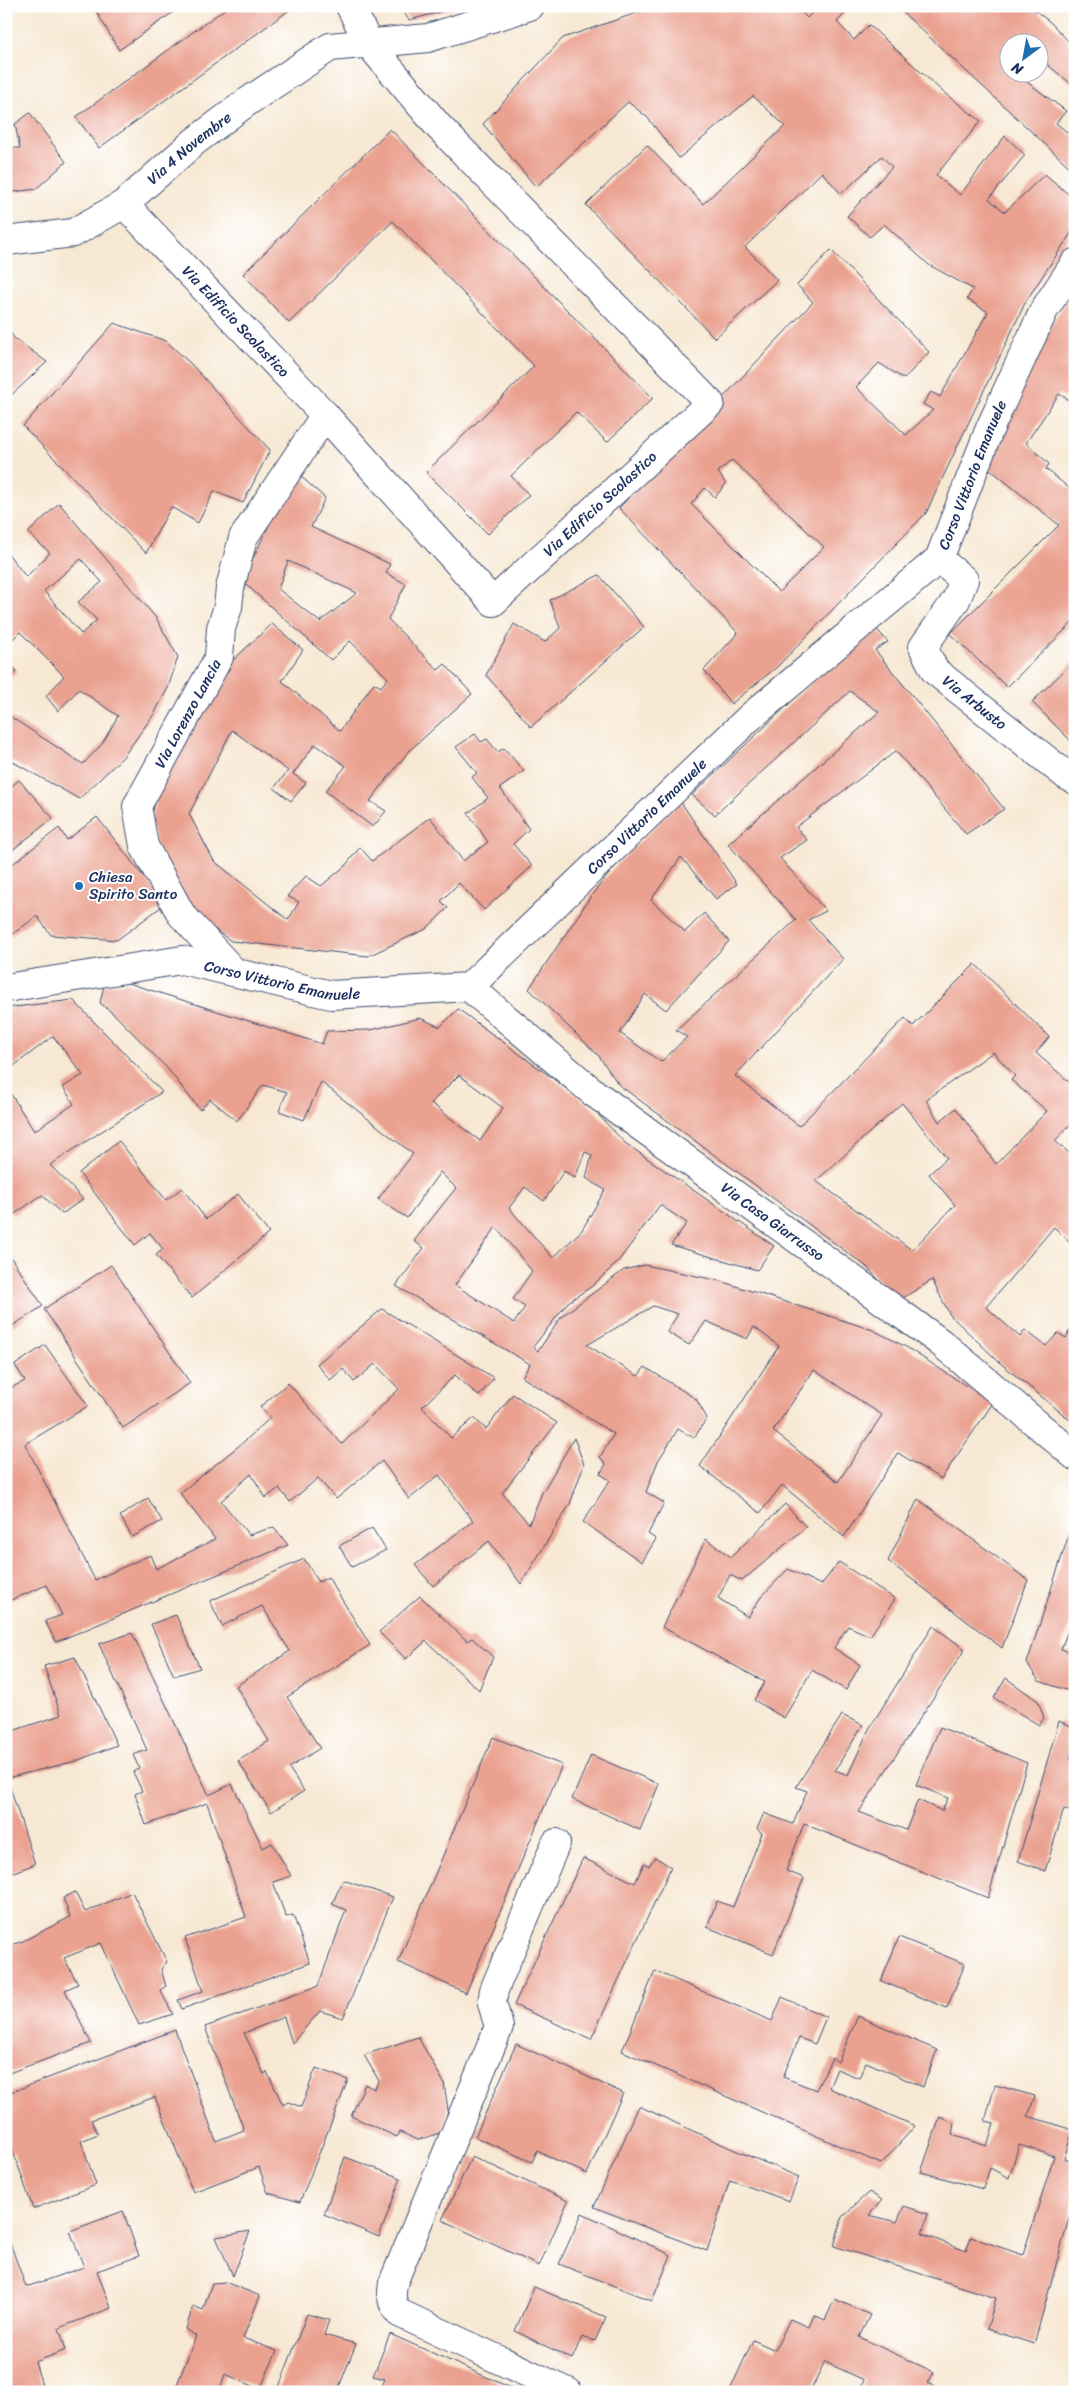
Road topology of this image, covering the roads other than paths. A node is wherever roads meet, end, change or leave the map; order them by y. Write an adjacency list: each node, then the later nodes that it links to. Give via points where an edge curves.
1 (350, 6): 3 (street, Via Edificio Scolastico)
2 (530, 6): 3 (street, Via 4 Novembre, via 428,38)
3 (369, 44): 4 (street, Via 4 Novembre, via 330,47 194,142); 7 (street, Via Edificio Scolastico, via 440,127 710,402 493,602)
4 (124, 204): 5 (street, Via 4 Novembre, via 73,233); 7 (street, Via Edificio Scolastico)
5 (6, 241)
6 (1075, 263): 8 (street, Corso Vittorio Emanuele, via 1044,310 990,428)
7 (325, 415): 10 (street, Via Lorenzo Lancia, via 243,538 221,628 219,657 137,806 144,846 181,914)
8 (939, 559): 9 (street, Via Arbusto, via 964,580 956,600 923,647 935,671); 11 (street, Corso Vittorio Emanuele, via 749,718)
9 (1075, 780)
10 (234, 972): 11 (street, Corso Vittorio Emanuele, via 331,995); 12 (street, Corso Vittorio Emanuele, via 182,960)
11 (469, 986): 13 (street, Via Casa Giarrusso, via 594,1092 940,1342)
12 (6, 988)
13 (1075, 1456)
14 (556, 1843): 15 (street, via 494,1990 492,2002 499,2027 393,2283 391,2296 399,2313)
15 (568, 2392)

